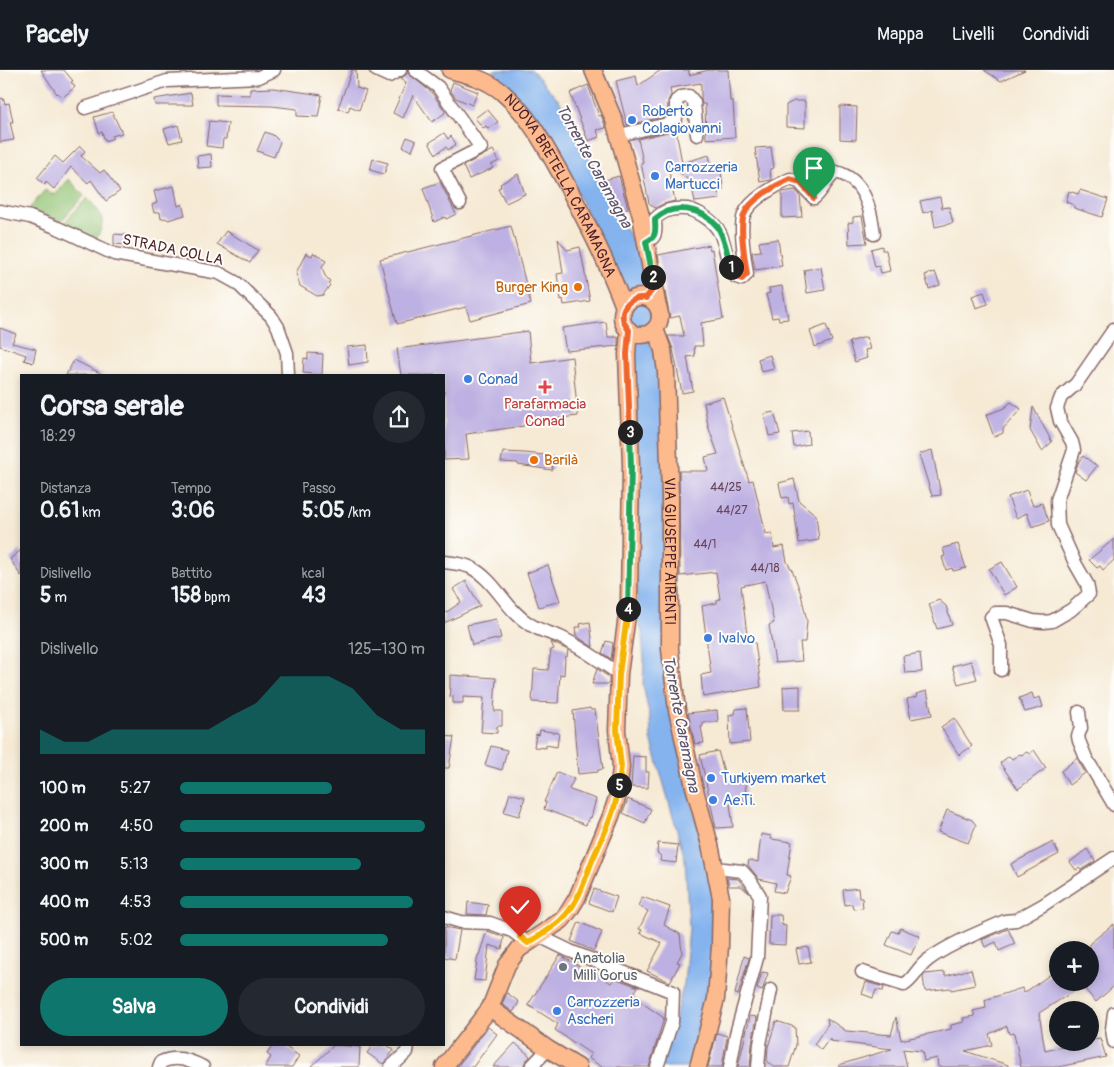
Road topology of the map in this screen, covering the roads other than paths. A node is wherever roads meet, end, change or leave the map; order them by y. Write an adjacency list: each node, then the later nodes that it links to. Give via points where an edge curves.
1 (274, 70): 7 (street, via 259,77 167,81)
2 (376, 70): 3 (street, via 389,76)
3 (400, 70)
4 (415, 70): 10 (street, via 438,87 481,148 442,168)
5 (450, 70): 15 (main road, NUOVA BRETELLA CARAMAGNA, via 492,85 529,121 591,229)
6 (593, 70): 8 (main road)
7 (84, 108)
8 (619, 135): 9 (street, via 672,123 676,118 676,101 689,96 694,102); 13 (main road)
9 (697, 135)
10 (460, 203)
11 (0, 210): 19 (street, STRADA COLLA, via 58,228 114,254 219,272 237,283 271,316 287,353)
12 (874, 234): 13 (street, via 866,198 850,178 836,172 814,198 800,182 790,179 754,201 743,216 747,274 742,279 732,272 718,227 692,210 673,208 661,213 655,219 653,239)
13 (646, 242): 14 (main road)
14 (653, 297): 15 (main road, via 633,299); 16 (main road, via 660,319)
15 (624, 307): 18 (main road, via 623,319)
16 (654, 329): 18 (main road, via 645,334); 26 (main road, VIA GIUSEPPE AIRENTI, via 663,350 666,372 670,649 677,710)
17 (1114, 329): 21 (street, via 1076,384 1061,397 1057,408 1074,450 1057,500 1058,525 1089,594 1052,621 1033,621 995,613 991,617 1001,645)
18 (629, 330): 22 (main road, via 629,601)
19 (288, 374)
20 (445, 562): 22 (street, via 468,566 479,572 512,610 531,625 560,637)
21 (1001, 670)
22 (619, 674): 28 (main road, via 617,730 621,766 618,795 577,898 562,920)
23 (1080, 712): 24 (street, via 1079,741)
24 (1114, 805)
25 (1114, 858): 29 (street, via 1016,920 1005,921 938,954 922,964 904,985)
26 (715, 868): 43 (main road, VIA GIUSEPPE AIRENTI, via 721,898 718,981); 44 (street, via 742,871 760,896 757,958)
27 (445, 917): 28 (street, via 461,922 490,923)
28 (533, 940): 31 (main road, via 519,949 507,965); 42 (street, via 673,992 672,1022)
29 (862, 972)
30 (771, 990): 45 (street)
31 (490, 1008): 35 (main road); 39 (main road)
32 (1114, 1016): 33 (street)
33 (1114, 1042)
34 (408, 1046): 38 (street, via 407,1052)
35 (548, 1049): 40 (street); 41 (main road)
36 (159, 1067): 37 (street, via 162,1062 175,1058 184,1058)
37 (203, 1067)
38 (391, 1067)
39 (444, 1067)
40 (531, 1067)
41 (578, 1067)
42 (657, 1067)
43 (698, 1067)
44 (730, 1067)
45 (758, 1067)

